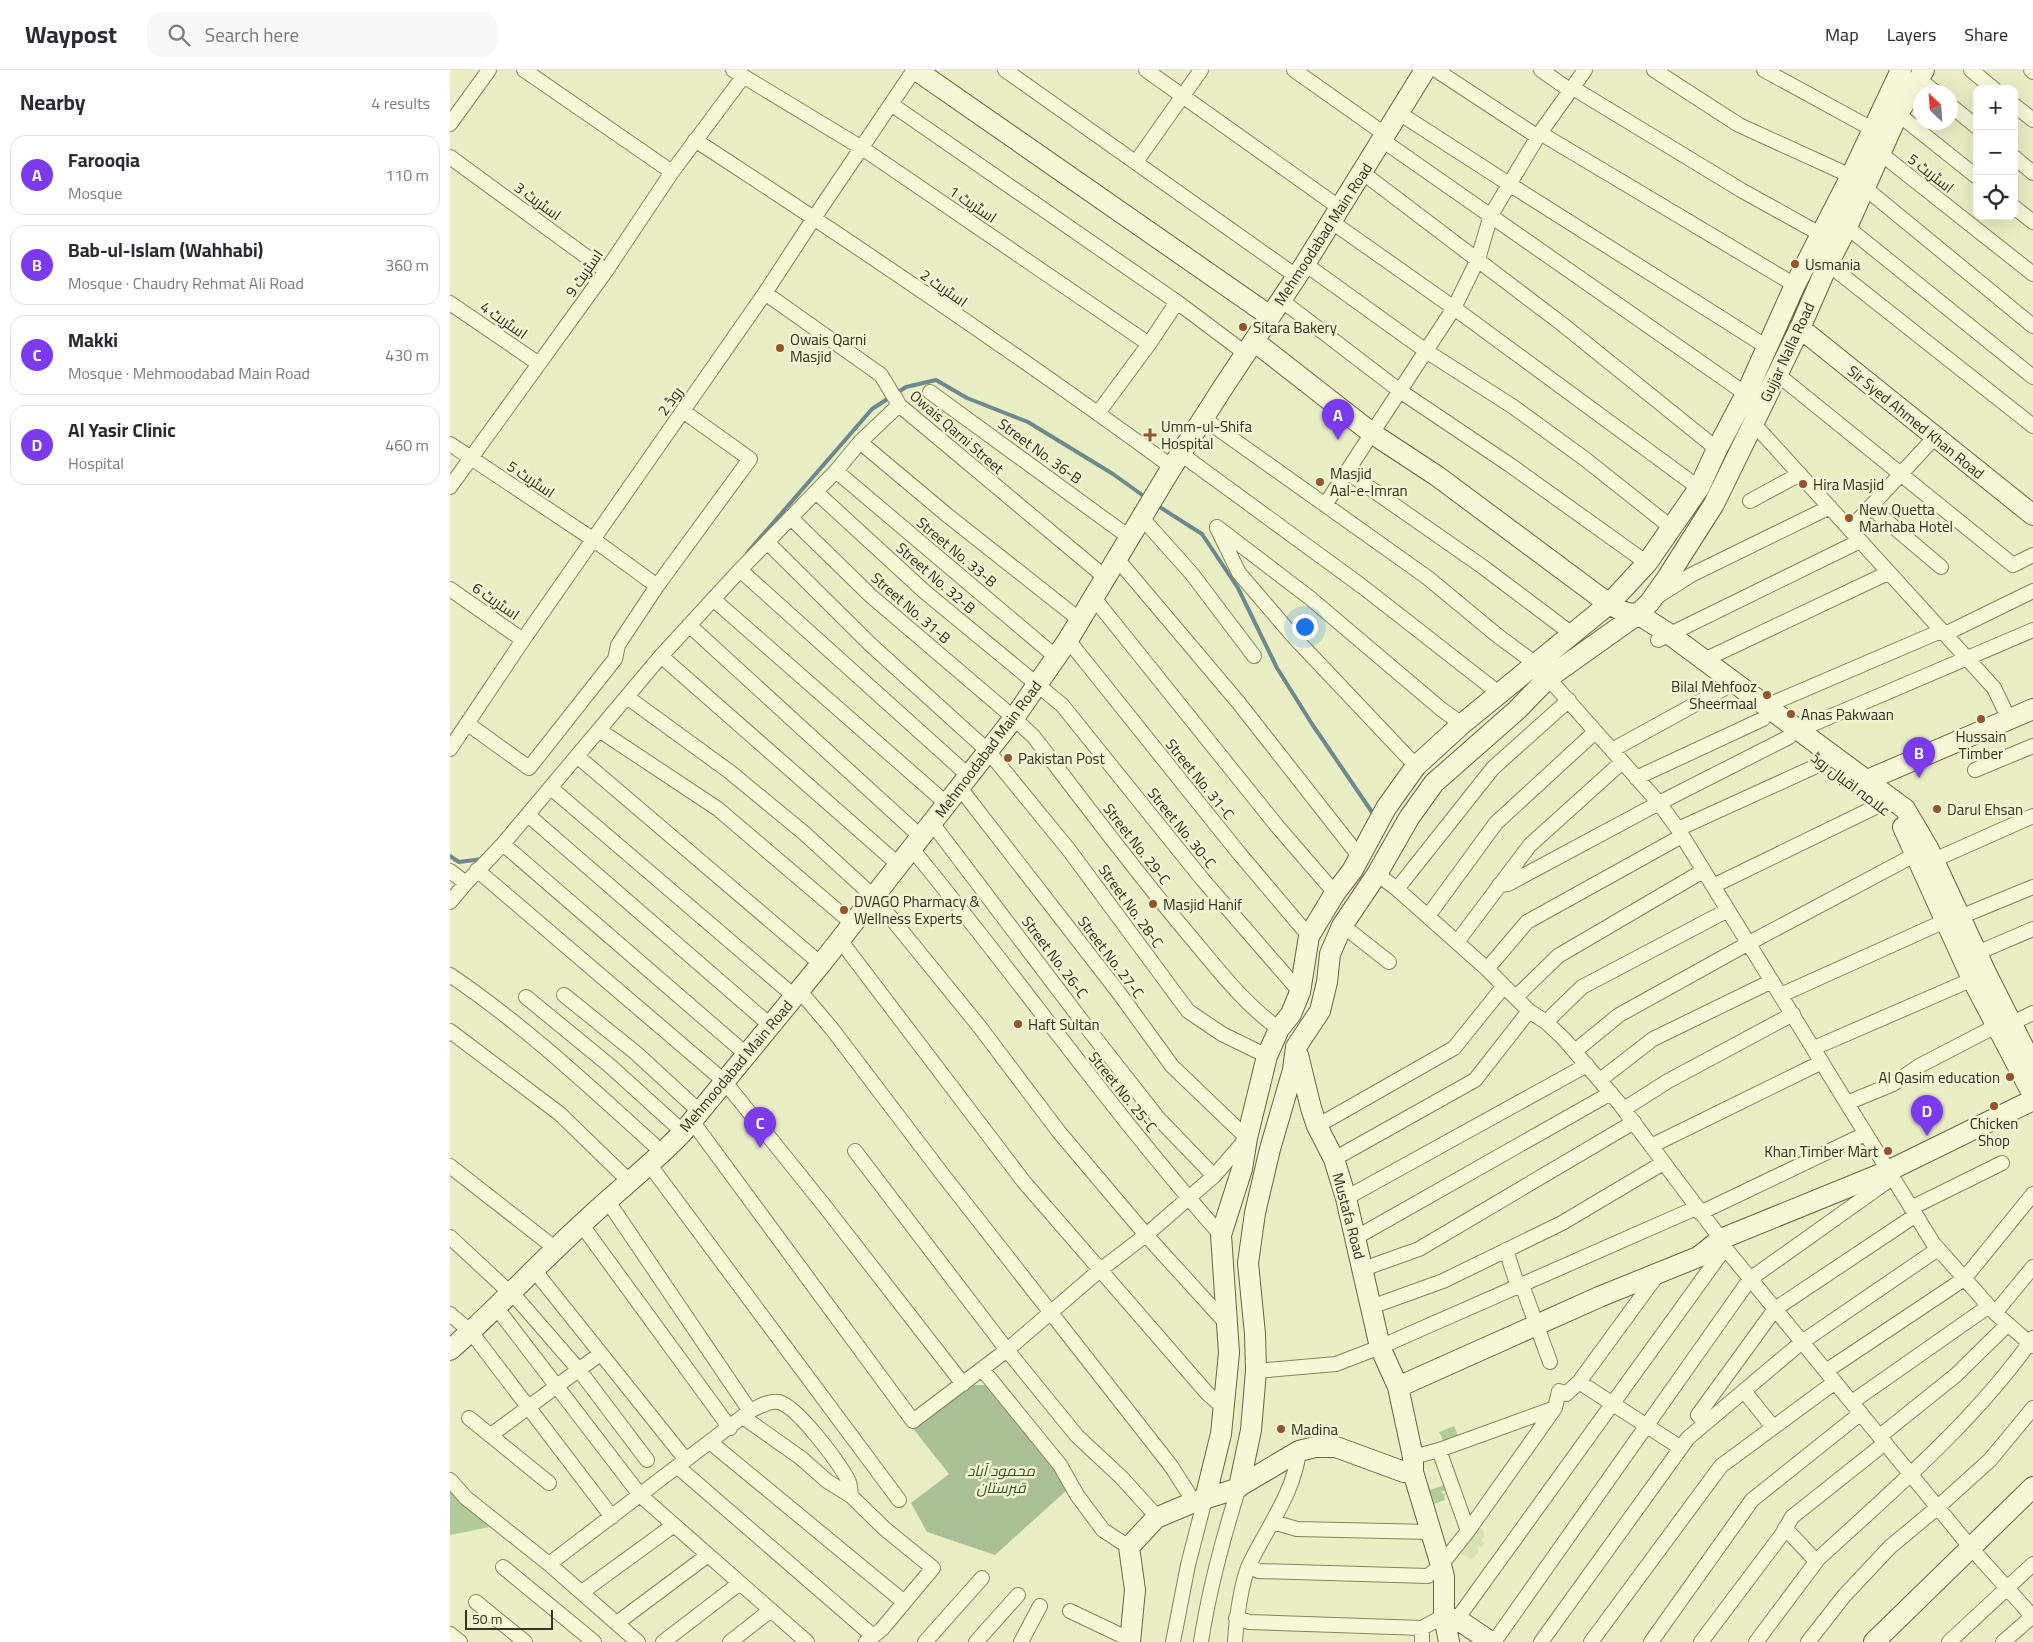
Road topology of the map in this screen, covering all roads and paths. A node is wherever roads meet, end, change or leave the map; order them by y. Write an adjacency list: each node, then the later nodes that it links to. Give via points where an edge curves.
1 (489, 70): 28 (street)
2 (524, 70): 39 (street)
3 (915, 70): 22 (street, روڈ 2); 61 (street)
4 (1005, 70): 38 (street)
5 (1146, 70): 21 (street)
6 (1201, 70): 21 (street)
7 (1294, 70): 32 (street)
8 (1425, 70): 25 (street, Mehmoodabad Main Road)
9 (1436, 70): 31 (street)
10 (1540, 70): 20 (street)
11 (1585, 70): 20 (street)
12 (1654, 70): 43 (street, via 1739,126)
13 (1764, 70): 30 (street)
14 (1971, 70): 19 (street)
15 (1895, 72): 30 (street)
16 (738, 74): 33 (street, اسٹریٹ 9); 34 (street, اسٹریٹ 1)
17 (1921, 75): 18 (street); 26 (street, Gujjar Nalla Road)
18 (1929, 85)
19 (1989, 85)
20 (1572, 89): 31 (street); 51 (street)
21 (1184, 96): 38 (street); 46 (street)
22 (890, 104): 34 (street, روڈ 2); 59 (street)
23 (2018, 108): 27 (street)
24 (1958, 112): 29 (street)
25 (1399, 113): 32 (street, Mehmoodabad Main Road); 44 (street)
26 (1898, 114): 35 (street, Gujjar Nalla Road); 42 (street)
27 (2033, 120)
28 (450, 124)
29 (1973, 124)
30 (1872, 129): 43 (street)
31 (1539, 135): 44 (street); 57 (street)
32 (1384, 138): 40 (street, Mehmoodabad Main Road); 47 (street)
33 (695, 140): 39 (street, اسٹریٹ 9); 48 (street, اسٹریٹ 2)
34 (862, 148): 48 (street, روڈ 2); 65 (street, اسٹریٹ 1)
35 (1880, 154): 43 (street, Gujjar Nalla Road); 56 (street, اسٹریٹ 5)
36 (450, 157): 55 (street, اسٹریٹ 3)
37 (2018, 160): 41 (street)
38 (1136, 162): 54 (street)
39 (672, 172): 55 (street, اسٹریٹ 9)
40 (1363, 173): 46 (street, Mehmoodabad Main Road); 52 (street)
41 (2033, 173)
42 (1974, 175)
43 (1858, 182): 50 (street, Gujjar Nalla Road); 51 (street); 63 (street)
44 (1509, 184): 47 (street); 67 (street)
45 (2018, 210): 49 (street)
46 (1336, 215): 54 (street, Mehmoodabad Main Road); 62 (street)
47 (1491, 215): 52 (street); 74 (street)
48 (814, 218): 58 (street, روڈ 2); 77 (street, اسٹریٹ 2)
49 (2033, 222)
50 (1848, 227): 53 (street, Gujjar Nalla Road); 71 (street)
51 (1820, 234): 57 (street)
52 (1478, 260): 62 (street); 85 (street)
53 (1828, 264): 64 (street, Gujjar Nalla Road); 80 (street)
54 (1301, 270): 61 (street, Mehmoodabad Main Road); 68 (street)
55 (606, 271): 69 (street, اسٹریٹ 9)
56 (2033, 274)
57 (1795, 285): 67 (street)
58 (766, 293): 75 (street, Owais Qarni Street, via 881,375); 76 (street, روڈ 2)
59 (1177, 302): 65 (street); 66 (street)
60 (450, 303): 69 (street, اسٹریٹ 4)
61 (1276, 308): 66 (street, Mehmoodabad Main Road); 72 (street)
62 (1454, 308): 68 (street); 93 (street)
63 (2033, 326)
64 (1800, 328): 70 (street, Gujjar Nalla Road); 82 (street, Sir Syed Ahmed Khan Road)
65 (1149, 344): 77 (street)
66 (1250, 347): 78 (street, Mehmoodabad Main Road); 81 (street, علامہ اقبال روڈ)
67 (1767, 347): 74 (street)
68 (1426, 351): 72 (street); 102 (street, via 1512,406)
69 (539, 364): 86 (street, اسٹریٹ 9)
70 (1777, 374): 79 (street, Gujjar Nalla Road); 91 (street)
71 (2033, 377)
72 (1400, 391): 81 (street); 110 (street)
73 (930, 392): 104 (street, Street No. 36-B)
74 (1746, 394): 85 (street)
75 (897, 401): 83 (street); 114 (street, Owais Qarni Street)
76 (683, 411): 105 (street, روڈ 2); 115 (street, via 750,459)
77 (1098, 413): 87 (street, اسٹریٹ 2)
78 (1203, 418): 87 (street, Mehmoodabad Main Road); 96 (street)
79 (1753, 423): 90 (street); 120 (street, Gujjar Nalla Road, via 1714,504)
80 (2033, 426)
81 (1373, 434): 89 (street); 120 (street, علامہ اقبال روڈ)
82 (1935, 437): 91 (street); 99 (street, Sir Syed Ahmed Khan Road)
83 (860, 442): 88 (street); 121 (street)
84 (450, 444): 86 (street, اسٹریٹ 5)
85 (1717, 449): 93 (street)
86 (470, 458): 92 (street, اسٹریٹ 9); 105 (street, اسٹریٹ 5)
87 (1173, 466): 100 (street, Mehmoodabad Main Road); 137 (street, اسٹریٹ 2, via 1363,586)
88 (836, 471): 94 (street); 131 (street, Street No. 33-B)
89 (1347, 472): 96 (street); 125 (street)
90 (1800, 474): 95 (street); 97 (street)
91 (1901, 474): 98 (street); 108 (street, via 2013,565)
92 (450, 487)
93 (1699, 488): 102 (street)
94 (816, 492): 101 (street); 135 (street, Street No. 32-B, via 925,592)
95 (1750, 501)
96 (1324, 505): 134 (street, via 1428,578)
97 (1830, 507): 103 (street); 120 (street)
98 (1870, 507): 103 (street); 111 (street)
99 (2033, 515)
100 (1143, 516): 104 (street, Mehmoodabad Main Road); 130 (street)
101 (791, 518): 107 (street); 142 (street, Street No. 31-B, via 871,596)
102 (1672, 528): 110 (street)
103 (1850, 529): 106 (street)
104 (1129, 537): 109 (street, Mehmoodabad Main Road)
105 (594, 540): 115 (street, اسٹریٹ 5); 127 (street, روڈ 2)
106 (1860, 541): 113 (street); 126 (street)
107 (767, 542): 112 (street); 153 (street, Street No. 28-C, via 871,645)
108 (2033, 555)
109 (1118, 560): 114 (street, Mehmoodabad Main Road); 172 (street, via 1238,702)
110 (1646, 563): 120 (street)
111 (1941, 567)
112 (740, 570): 119 (street); 160 (street, Street No. 27-C)
113 (1888, 574): 124 (street); 133 (street)
114 (1106, 578): 118 (street, Mehmoodabad Main Road)
115 (658, 586): 144 (street, via 618,645 614,659 529,768)
116 (450, 589): 127 (street, اسٹریٹ 6)
117 (2033, 590): 124 (street)
118 (1093, 597): 121 (street, Mehmoodabad Main Road); 183 (street)
119 (713, 599): 122 (street); 165 (street)
120 (1627, 610): 125 (street); 126 (street, علامہ اقبال روڈ); 134 (street)
121 (1080, 620): 128 (street, Mehmoodabad Main Road)
122 (689, 625): 129 (street); 169 (street)
123 (2033, 630): 132 (street)
124 (1943, 632): 132 (street); 141 (street)
125 (1572, 634): 134 (street)
126 (1664, 637): 133 (street, علامہ اقبال روڈ); 136 (street, علامہ اقبال روڈ)
127 (523, 640): 144 (street, روڈ 2)
128 (1068, 640): 131 (street, Mehmoodabad Main Road); 192 (street, Street No. 31-C)
129 (661, 656): 138 (street); 173 (street)
130 (1254, 656)
131 (1056, 657): 135 (street, Mehmoodabad Main Road)
132 (1966, 658): 143 (street, via 1994,688); 149 (street)
133 (1704, 660): 141 (street, علامہ اقبال روڈ)
134 (1542, 671): 137 (street); 139 (street); 177 (street, via 1517,710 1434,783 1409,818)
135 (1038, 684): 142 (street, Mehmoodabad Main Road); 204 (street, Street No. 30-C, via 1062,704 1202,880)
136 (1723, 689): 141 (street, علامہ اقبال روڈ); 152 (street)
137 (1500, 694): 145 (street)
138 (627, 697): 146 (street); 184 (street, via 730,772)
139 (1569, 700): 147 (street); 182 (street, via 1493,768)
140 (2033, 709): 143 (street)
141 (1764, 712): 149 (street, علامہ اقبال روڈ); 159 (street)
142 (1014, 718): 153 (street, Mehmoodabad Main Road); 216 (street, Street No. 29-C, via 1034,738 1165,906 1238,993 1261,1016)
143 (2009, 719): 161 (street)
144 (468, 724): 148 (street, روڈ 2)
145 (1462, 724): 157 (street); 157 (street, via 1310,598 1217,527 1239,574)
146 (599, 730): 154 (street); 189 (street, via 718,809)
147 (1595, 732): 152 (street); 187 (street, via 1496,823)
148 (454, 733): 151 (street, روڈ 2)
149 (1794, 734): 155 (street, علامہ اقبال روڈ); 164 (street)
150 (2033, 746): 158 (street)
151 (450, 749)
152 (1612, 750): 156 (street)
153 (988, 752): 160 (street, Mehmoodabad Main Road); 222 (street, Street No. 28-C, via 1068,850 1188,1011 1222,1034)
154 (577, 756): 162 (street); 198 (street)
155 (1829, 759): 161 (street, علامہ اقبال روڈ); 168 (street)
156 (1622, 762): 159 (street); 179 (street, via 1530,845)
157 (1416, 766): 172 (street, via 1386,808)
158 (1975, 770)
159 (1636, 778): 164 (street)
160 (965, 782): 165 (street, Mehmoodabad Main Road); 237 (street, Street No. 27-C, via 1172,1066)
161 (1860, 783): 163 (street, علامہ اقبال روڈ)
162 (551, 788): 166 (street); 205 (street)
163 (1886, 802): 171 (street, علامہ اقبال روڈ, via 1905,809); 180 (street)
164 (1658, 803): 168 (street); 179 (street, via 1508,884)
165 (947, 804): 169 (street, Mehmoodabad Main Road)
166 (528, 815): 170 (street); 215 (street)
167 (2033, 816): 171 (street)
168 (1680, 833): 175 (street); 199 (street, via 1527,922)
169 (922, 836): 173 (street, Mehmoodabad Main Road); 246 (street, Street No. 26-C, via 1085,1025 1158,1118); 249 (street, Street No. 25-C, via 961,908 1105,1097)
170 (503, 844): 174 (street); 221 (street)
171 (1925, 855): 188 (street, علامہ اقبال روڈ); 195 (street)
172 (1359, 856): 183 (street)
173 (899, 865): 184 (street, Mehmoodabad Main Road)
174 (477, 870): 178 (street); 227 (street)
175 (1704, 870): 180 (street); 209 (street, via 1558,956)
176 (450, 871): 178 (street)
177 (1377, 874): 182 (street); 190 (street)
178 (466, 883): 185 (street)
179 (1499, 885): 194 (street)
180 (1713, 886): 186 (street)
181 (2033, 887): 188 (street)
182 (1397, 889): 187 (street)
183 (1335, 893): 192 (street)
184 (874, 897): 189 (street, Mehmoodabad Main Road); 255 (street, via 979,1026 1059,1132)
185 (450, 902)
186 (1728, 910): 195 (street); 213 (street, via 1582,987)
187 (1428, 916): 194 (street)
188 (1953, 919): 196 (street, علامہ اقبال روڈ); 201 (street, علامہ اقبال روڈ); 207 (street)
189 (853, 924): 193 (street, Mehmoodabad Main Road)
190 (1342, 925): 197 (street); 218 (street, via 1330,954 1320,1011)
191 (2033, 929): 196 (street)
192 (1309, 936): 204 (street)
193 (840, 940): 198 (street, Mehmoodabad Main Road); 266 (street, via 1024,1182)
194 (1457, 942): 199 (street)
195 (1749, 943): 202 (street); 220 (street, via 1619,1015)
196 (1977, 953): 201 (street, علامہ اقبال روڈ)
197 (1388, 962)
198 (821, 964): 205 (street, Mehmoodabad Main Road)
199 (1487, 969): 203 (street)
200 (450, 975): 240 (street, via 493,1004 574,1072)
201 (1979, 976): 214 (street, علامہ اقبال روڈ); 219 (street)
202 (1772, 981): 207 (street); 226 (street, via 1653,1039)
203 (1504, 986): 209 (street); 235 (street, via 1454,1048)
204 (1300, 992): 216 (street, via 1291,1014)
205 (797, 993): 215 (street, Mehmoodabad Main Road); 276 (street, via 832,1028)
206 (564, 995): 233 (street, via 636,1053)
207 (1781, 995): 212 (street)
208 (526, 997): 233 (street, via 609,1065)
209 (1516, 997): 210 (street)
210 (1529, 1011): 213 (street); 241 (street, via 1475,1080)
211 (2033, 1013): 214 (street)
212 (1793, 1014): 219 (street); 232 (street, via 1668,1081)
213 (1546, 1022): 220 (street)
214 (2004, 1024): 223 (street, علامہ اقبال روڈ); 229 (street, علامہ اقبال روڈ); 231 (street, via 1919,1066 1893,1084)
215 (770, 1026): 221 (street, Mehmoodabad Main Road)
216 (1279, 1028): 222 (street)
217 (450, 1031): 247 (street, via 560,1114)
218 (1296, 1047): 235 (street, Mustafa Road); 291 (street, via 1293,1070 1255,1213 1248,1263)
219 (1814, 1048): 224 (street)
220 (1575, 1051): 225 (street)
221 (746, 1054): 227 (street, Mehmoodabad Main Road)
222 (1267, 1056): 237 (street)
223 (2031, 1059)
224 (1822, 1062): 231 (street); 238 (street)
225 (1587, 1065): 226 (street); 250 (street)
226 (1600, 1080): 228 (street)
227 (724, 1081): 233 (street, Mehmoodabad Main Road); 294 (street)
228 (1611, 1093): 232 (street); 258 (street)
229 (2033, 1095)
230 (2033, 1100): 245 (street)
231 (1847, 1103): 236 (street)
232 (1624, 1109): 234 (street)
233 (691, 1122): 240 (street, Mehmoodabad Main Road); 294 (street, via 913,1421)
234 (1634, 1122): 238 (street); 264 (street, via 1419,1248)
235 (1317, 1126): 241 (street, Mustafa Road)
236 (1866, 1134): 245 (street); 252 (street)
237 (1246, 1138): 246 (street); 256 (street, via 1242,1169)
238 (1651, 1146): 242 (street)
239 (855, 1151): 286 (street)
240 (656, 1159): 247 (street, Mehmoodabad Main Road); 328 (street)
241 (1334, 1159): 250 (street, Mustafa Road)
242 (1664, 1163): 252 (street); 262 (street, via 1562,1223)
243 (2002, 1163): 253 (street)
244 (450, 1166): 260 (street)
245 (1890, 1175): 253 (street); 259 (street); 268 (street)
246 (1214, 1176): 249 (street)
247 (629, 1181): 251 (street, Mehmoodabad Main Road)
248 (2033, 1194): 269 (street)
249 (1188, 1198): 255 (street); 256 (street, Street No. 25-C)
250 (1346, 1198): 258 (street, Mustafa Road)
251 (607, 1200): 254 (street, Mehmoodabad Main Road); 305 (street)
252 (1698, 1210): 259 (street); 270 (street)
253 (1913, 1212): 261 (street); 274 (street)
254 (581, 1224): 260 (street, Mehmoodabad Main Road); 310 (street)
255 (1146, 1235): 266 (street); 278 (street)
256 (1221, 1235): 278 (street)
257 (450, 1237): 271 (street)
258 (1355, 1238): 264 (street, Mustafa Road)
259 (1723, 1244): 267 (street); 268 (street); 299 (street)
260 (556, 1249): 265 (street, Mehmoodabad Main Road)
261 (1938, 1249): 269 (street); 282 (street)
262 (1506, 1250): 270 (street); 272 (street, via 1443,1281)
263 (2033, 1267): 275 (street)
264 (1362, 1269): 272 (street, Mustafa Road)
265 (534, 1270): 271 (street, Mehmoodabad Main Road); 287 (street)
266 (1100, 1270): 276 (street); 301 (street, via 1207,1393)
267 (1658, 1274): 280 (street); 293 (street)
268 (1750, 1279): 274 (street); 308 (street)
269 (1964, 1279): 275 (street); 292 (street)
270 (1520, 1286): 280 (street); 284 (street)
271 (511, 1293): 273 (street, Mehmoodabad Main Road); 290 (street)
272 (1371, 1307): 284 (street, Mustafa Road)
273 (496, 1308): 281 (street, Mehmoodabad Main Road); 295 (street)
274 (1775, 1309): 282 (street); 307 (street, via 1698,1415)
275 (1992, 1310): 279 (street); 298 (street)
276 (1050, 1312): 286 (street); 327 (street, via 1171,1466)
277 (450, 1314): 281 (street)
278 (1226, 1323): 301 (street, via 1229,1353)
279 (2008, 1324): 283 (street); 312 (street, via 1956,1375)
280 (1538, 1325): 288 (street); 296 (street)
281 (471, 1332): 285 (street, Mehmoodabad Main Road); 300 (street)
282 (1802, 1342): 292 (street); 297 (street)
283 (2032, 1342): 320 (street, via 1986,1398)
284 (1380, 1347): 291 (street, via 1336,1364); 296 (street, Mustafa Road)
285 (450, 1350)
286 (1007, 1350): 289 (street); 331 (street, via 1077,1436)
287 (600, 1354): 290 (street); 318 (street)
288 (1550, 1362)
289 (982, 1369): 294 (street); 338 (street, via 1060,1465 1103,1530)
290 (579, 1370): 295 (street); 317 (street)
291 (1256, 1371): 324 (street, via 1252,1430)
292 (1830, 1376): 298 (street); 309 (street)
293 (1579, 1382): 299 (street); 302 (street, via 1566,1394 1559,1391)
294 (963, 1384)
295 (556, 1387): 300 (street); 325 (street)
296 (1398, 1387): 319 (street, Mustafa Road)
297 (1744, 1391): 307 (street); 309 (street)
298 (1852, 1402): 304 (street)
299 (1613, 1404): 308 (street); 359 (street)
300 (528, 1407): 311 (street); 330 (street)
301 (1224, 1408): 327 (street, via 1221,1434)
302 (1555, 1408): 315 (street); 336 (street)
303 (2033, 1408): 329 (street, via 1990,1460)
304 (1861, 1413): 312 (street); 382 (street, via 1752,1500)
305 (746, 1414): 310 (street); 326 (street, via 827,1481); 326 (street, via 765,1403 778,1402 792,1408 850,1482)
306 (470, 1418): 311 (street)
307 (1705, 1423): 314 (street)
308 (1647, 1426): 314 (street); 379 (street)
309 (1773, 1427): 381 (street, via 1721,1466)
310 (730, 1428): 313 (street)
311 (491, 1435): 322 (street)
312 (1882, 1439): 320 (street); 335 (street, via 1792,1517)
313 (710, 1442): 318 (street); 353 (street)
314 (1681, 1448): 380 (street)
315 (1439, 1450): 319 (street); 336 (street)
316 (1299, 1452): 319 (street, via 1315,1446 1336,1447 1404,1472); 324 (street); 332 (street, via 1289,1490)
317 (646, 1460)
318 (682, 1464): 325 (street); 363 (street)
319 (1413, 1464): 337 (street, Mustafa Road)
320 (1911, 1474): 329 (street); 341 (street)
321 (450, 1480): 342 (street, via 466,1498)
322 (549, 1483)
323 (2033, 1487): 339 (street)
324 (1236, 1488): 327 (street); 376 (street)
325 (640, 1495): 330 (street); 333 (street)
326 (851, 1496): 353 (street, via 933,1568)
327 (1203, 1499): 331 (street); 375 (street)
328 (899, 1500)
329 (1938, 1507): 339 (street); 385 (street, via 1890,1547 1844,1596)
330 (612, 1517): 342 (street)
331 (1158, 1518): 338 (street)
332 (1273, 1522): 337 (street, via 1297,1529); 344 (street)
333 (674, 1525): 340 (street); 350 (street)
334 (1526, 1525): 359 (street)
335 (1785, 1528): 341 (street, via 1816,1561); 383 (street)
336 (1468, 1531): 345 (street)
337 (1431, 1532): 345 (street, Mustafa Road)
338 (1129, 1547): 365 (street, via 1135,1590)
339 (1971, 1548): 349 (street); 386 (street)
340 (708, 1555): 348 (street); 360 (street)
341 (1819, 1558): 384 (street)
342 (549, 1564): 350 (street)
343 (2033, 1564): 349 (street)
344 (1249, 1565): 345 (street, via 1258,1571 1428,1576); 358 (street)
345 (1442, 1565): 359 (street, Mustafa Road)
346 (503, 1567): 368 (street)
347 (982, 1578): 372 (street)
348 (740, 1583): 355 (street); 370 (street)
349 (2007, 1588): 357 (street); 387 (street)
350 (582, 1592): 360 (street)
351 (1018, 1595): 373 (street)
352 (476, 1602): 367 (street)
353 (904, 1602): 363 (street)
354 (1040, 1606): 374 (street)
355 (771, 1610): 364 (street); 371 (street)
356 (1070, 1610): 365 (street)
357 (2033, 1616): 388 (street)
358 (1236, 1618): 362 (street, via 1249,1622); 377 (street)
359 (1451, 1618): 362 (street); 378 (street, Mustafa Road); 379 (street)
360 (617, 1623): 369 (street)
361 (450, 1634): 366 (street)
362 (1422, 1635)
363 (870, 1639)
364 (805, 1641)
365 (1131, 1641)
366 (460, 1642)
367 (525, 1642)
368 (594, 1642)
369 (638, 1642)
370 (663, 1642)
371 (730, 1642)
372 (925, 1642)
373 (976, 1642)
374 (1021, 1642)
375 (1173, 1642)
376 (1201, 1642)
377 (1235, 1642)
378 (1449, 1642)
379 (1493, 1642)
380 (1541, 1642)
381 (1591, 1642)
382 (1651, 1642)
383 (1701, 1642)
384 (1756, 1642)
385 (1808, 1642)
386 (1874, 1642)
387 (1949, 1642)
388 (2004, 1642)

